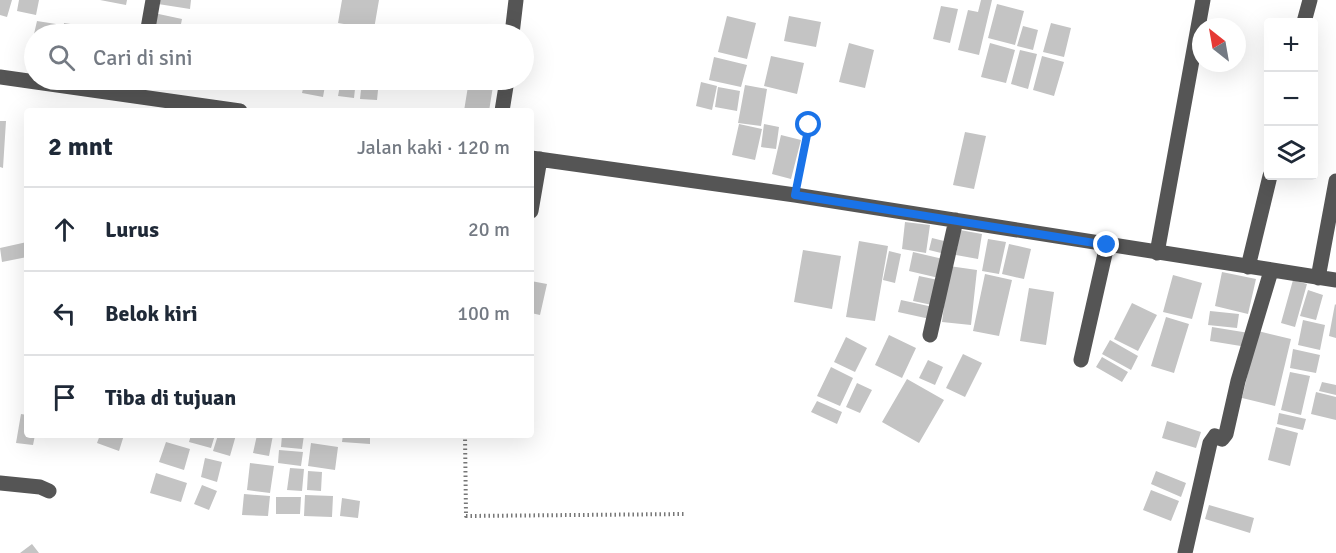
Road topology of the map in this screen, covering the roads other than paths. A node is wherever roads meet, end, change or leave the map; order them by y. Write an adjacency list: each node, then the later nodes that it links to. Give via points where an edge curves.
1 (153, 0): 6 (street)
2 (516, 0): 7 (street)
3 (1203, 0): 21 (street)
4 (1310, 0): 5 (street)
5 (1305, 18)
6 (149, 24)
7 (513, 24)
8 (0, 76): 9 (street)
9 (24, 80)
10 (94, 90): 13 (street)
11 (140, 90): 13 (street)
12 (505, 90): 15 (street)
13 (141, 97): 14 (street)
14 (213, 108)
15 (502, 108)
16 (535, 158): 19 (street)
17 (1269, 180): 22 (street)
18 (1336, 181): 24 (street)
19 (956, 220): 20 (street); 26 (street)
20 (1107, 245): 21 (street); 27 (street)
21 (1157, 253): 22 (street)
22 (1248, 267): 23 (street)
23 (1271, 271): 24 (street); 30 (street, via 1226,434 1222,439 1215,436 1210,443)
24 (1318, 278): 25 (street)
25 (1336, 280)
26 (930, 335)
27 (1081, 360)
28 (0, 483): 29 (street)
29 (49, 491)
30 (1185, 553)

